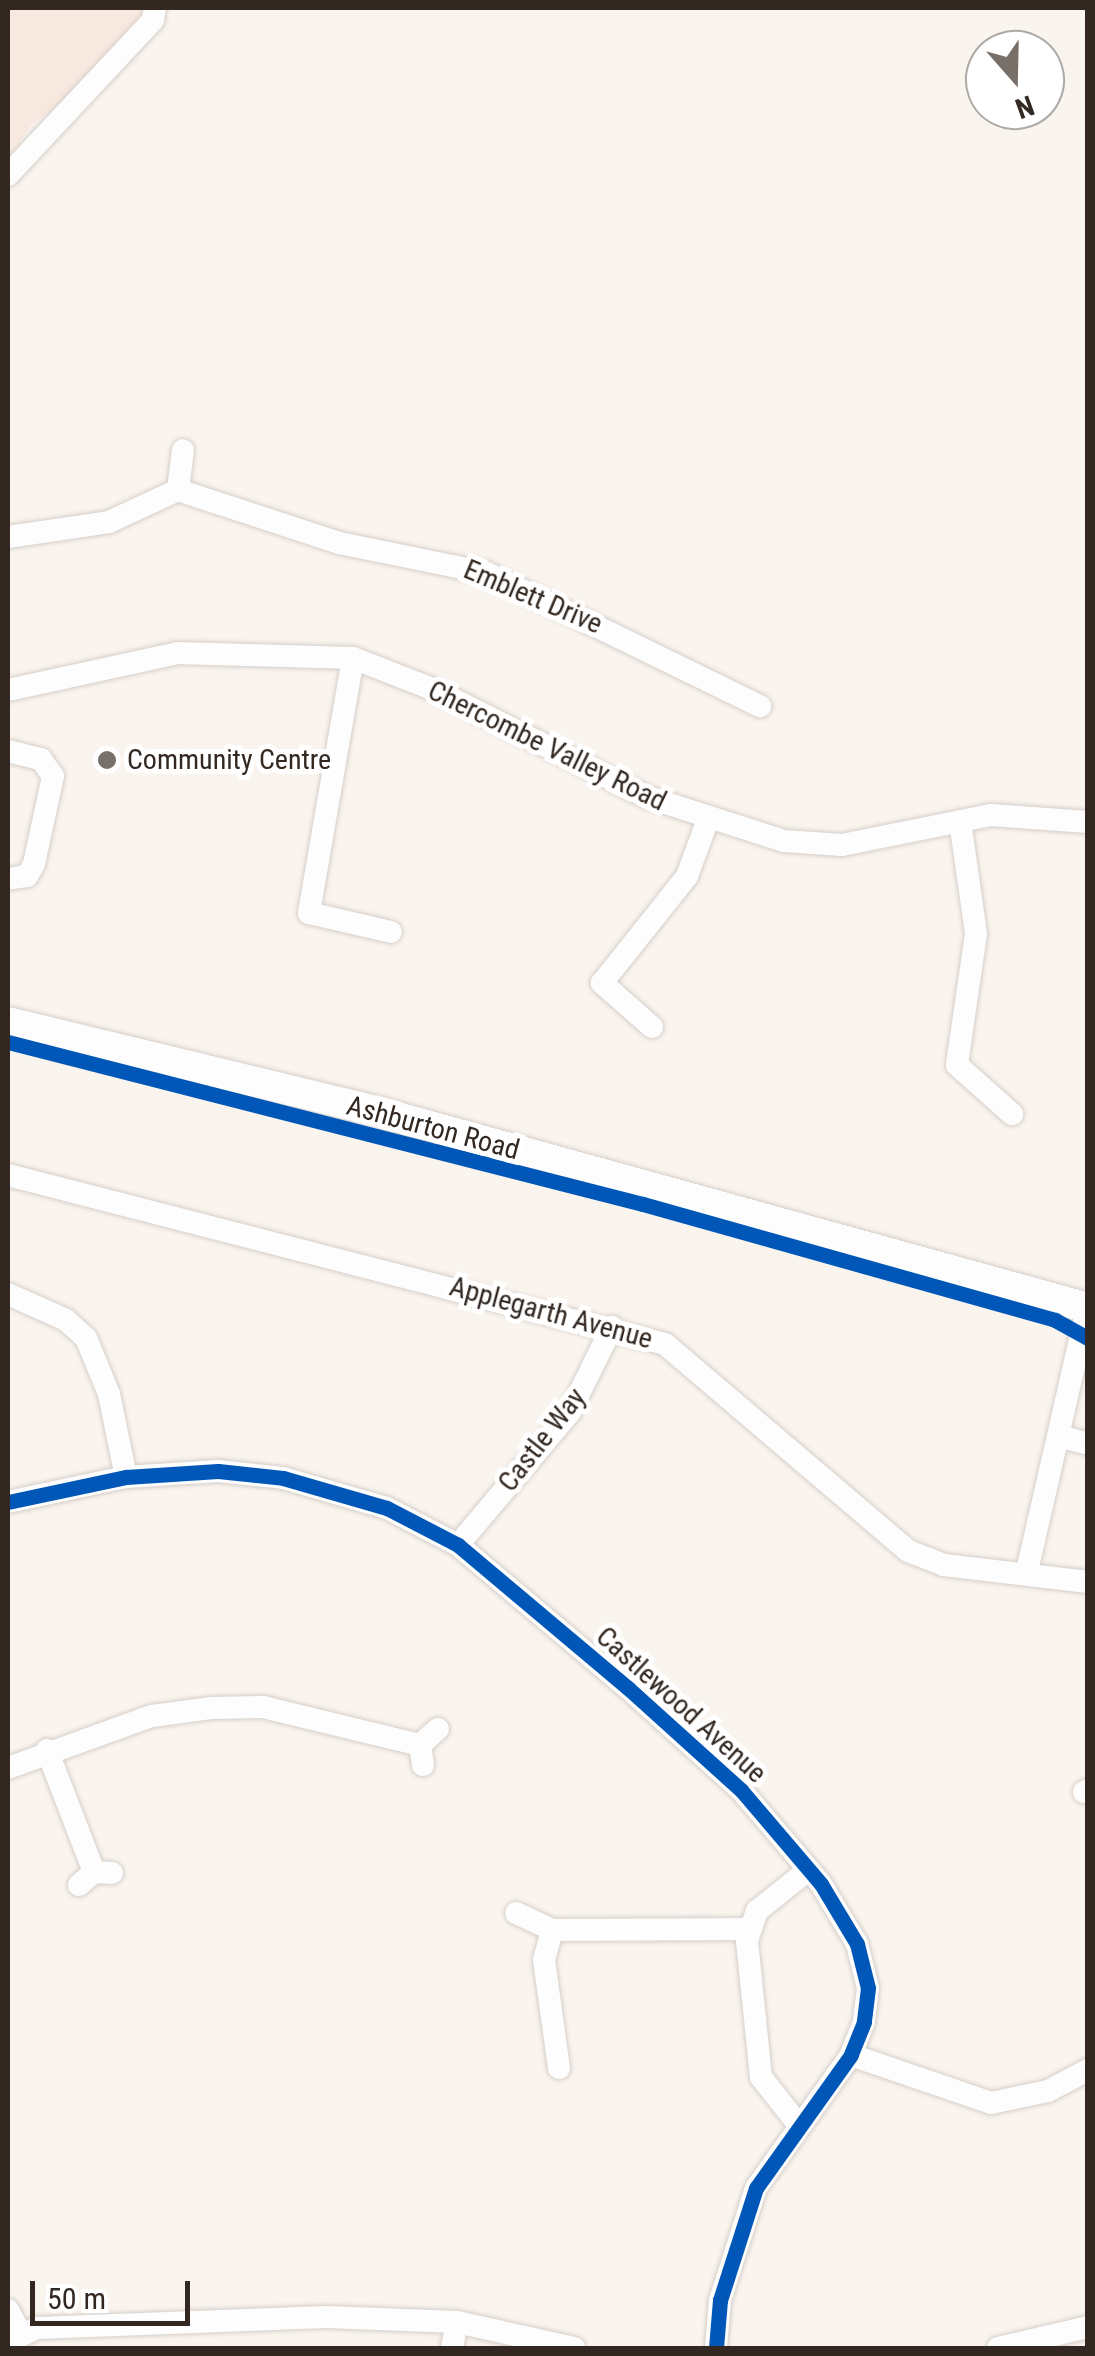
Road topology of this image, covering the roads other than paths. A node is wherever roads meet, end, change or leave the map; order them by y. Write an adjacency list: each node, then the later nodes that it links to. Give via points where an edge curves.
1 (156, 8): 2 (street, via 141,34)
2 (8, 175)
3 (183, 450): 4 (street)
4 (178, 490): 5 (street, via 108,522); 8 (street, Emblett Drive, via 339,543 487,573)
5 (8, 537)
6 (353, 658): 7 (street, Chercombe Valley Road, via 177,653); 11 (street, Chercombe Valley Road); 14 (street, via 309,913)
7 (8, 690)
8 (760, 706)
9 (8, 751): 13 (street, via 41,759 54,776 34,864 27,876)
10 (960, 821): 11 (street, Chercombe Valley Road, via 842,846); 12 (street, Chercombe Valley Road, via 1026,814); 17 (street, via 976,934 956,1064)
11 (706, 822): 16 (street, via 687,876 602,983)
12 (1088, 822)
13 (8, 879)
14 (391, 932)
15 (8, 1022): 20 (main road, Ashburton Road, via 379,1112)
16 (652, 1027)
17 (1012, 1114)
18 (8, 1175): 21 (street, Applegarth Avenue)
19 (8, 1294): 24 (street, via 66,1320 86,1338 109,1394)
20 (1087, 1308): 22 (street)
21 (612, 1326): 26 (street, Castle Way, via 570,1412); 27 (street, Applegarth Avenue, via 665,1344 700,1369 908,1551 944,1566)
22 (1059, 1436): 23 (street); 27 (street)
23 (1088, 1444)
24 (126, 1477): 25 (street, Castlewood Avenue); 26 (street, Castlewood Avenue, via 218,1471 283,1478 370,1502)
25 (8, 1502)
26 (458, 1545): 32 (street, Castlewood Avenue, via 742,1790)
27 (1027, 1571): 28 (street, Applegarth Avenue)
28 (1088, 1582)
29 (438, 1728): 30 (street, via 422,1755 263,1707 152,1716)
30 (47, 1750): 31 (street); 33 (street)
31 (8, 1768)
32 (807, 1871): 35 (street, via 757,1911); 37 (street, Castlewood Avenue, via 857,1944 868,1988)
33 (95, 1876)
34 (516, 1913): 36 (street)
35 (748, 1929): 36 (street); 40 (street, via 761,2077)
36 (552, 1930): 38 (street, via 544,1960)
37 (851, 2055): 39 (street, via 992,2104 1048,2091); 40 (street, Castlewood Avenue)
38 (559, 2068)
39 (1088, 2070)
40 (798, 2124): 48 (street, Castlewood Avenue, via 756,2188 735,2244)
41 (8, 2310): 44 (street)
42 (457, 2322): 44 (street, via 326,2317); 46 (street); 47 (street)
43 (1088, 2327): 45 (street)
44 (14, 2337)
45 (1047, 2343): 49 (street)
46 (452, 2348)
47 (574, 2348)
48 (716, 2348)
49 (998, 2348)

